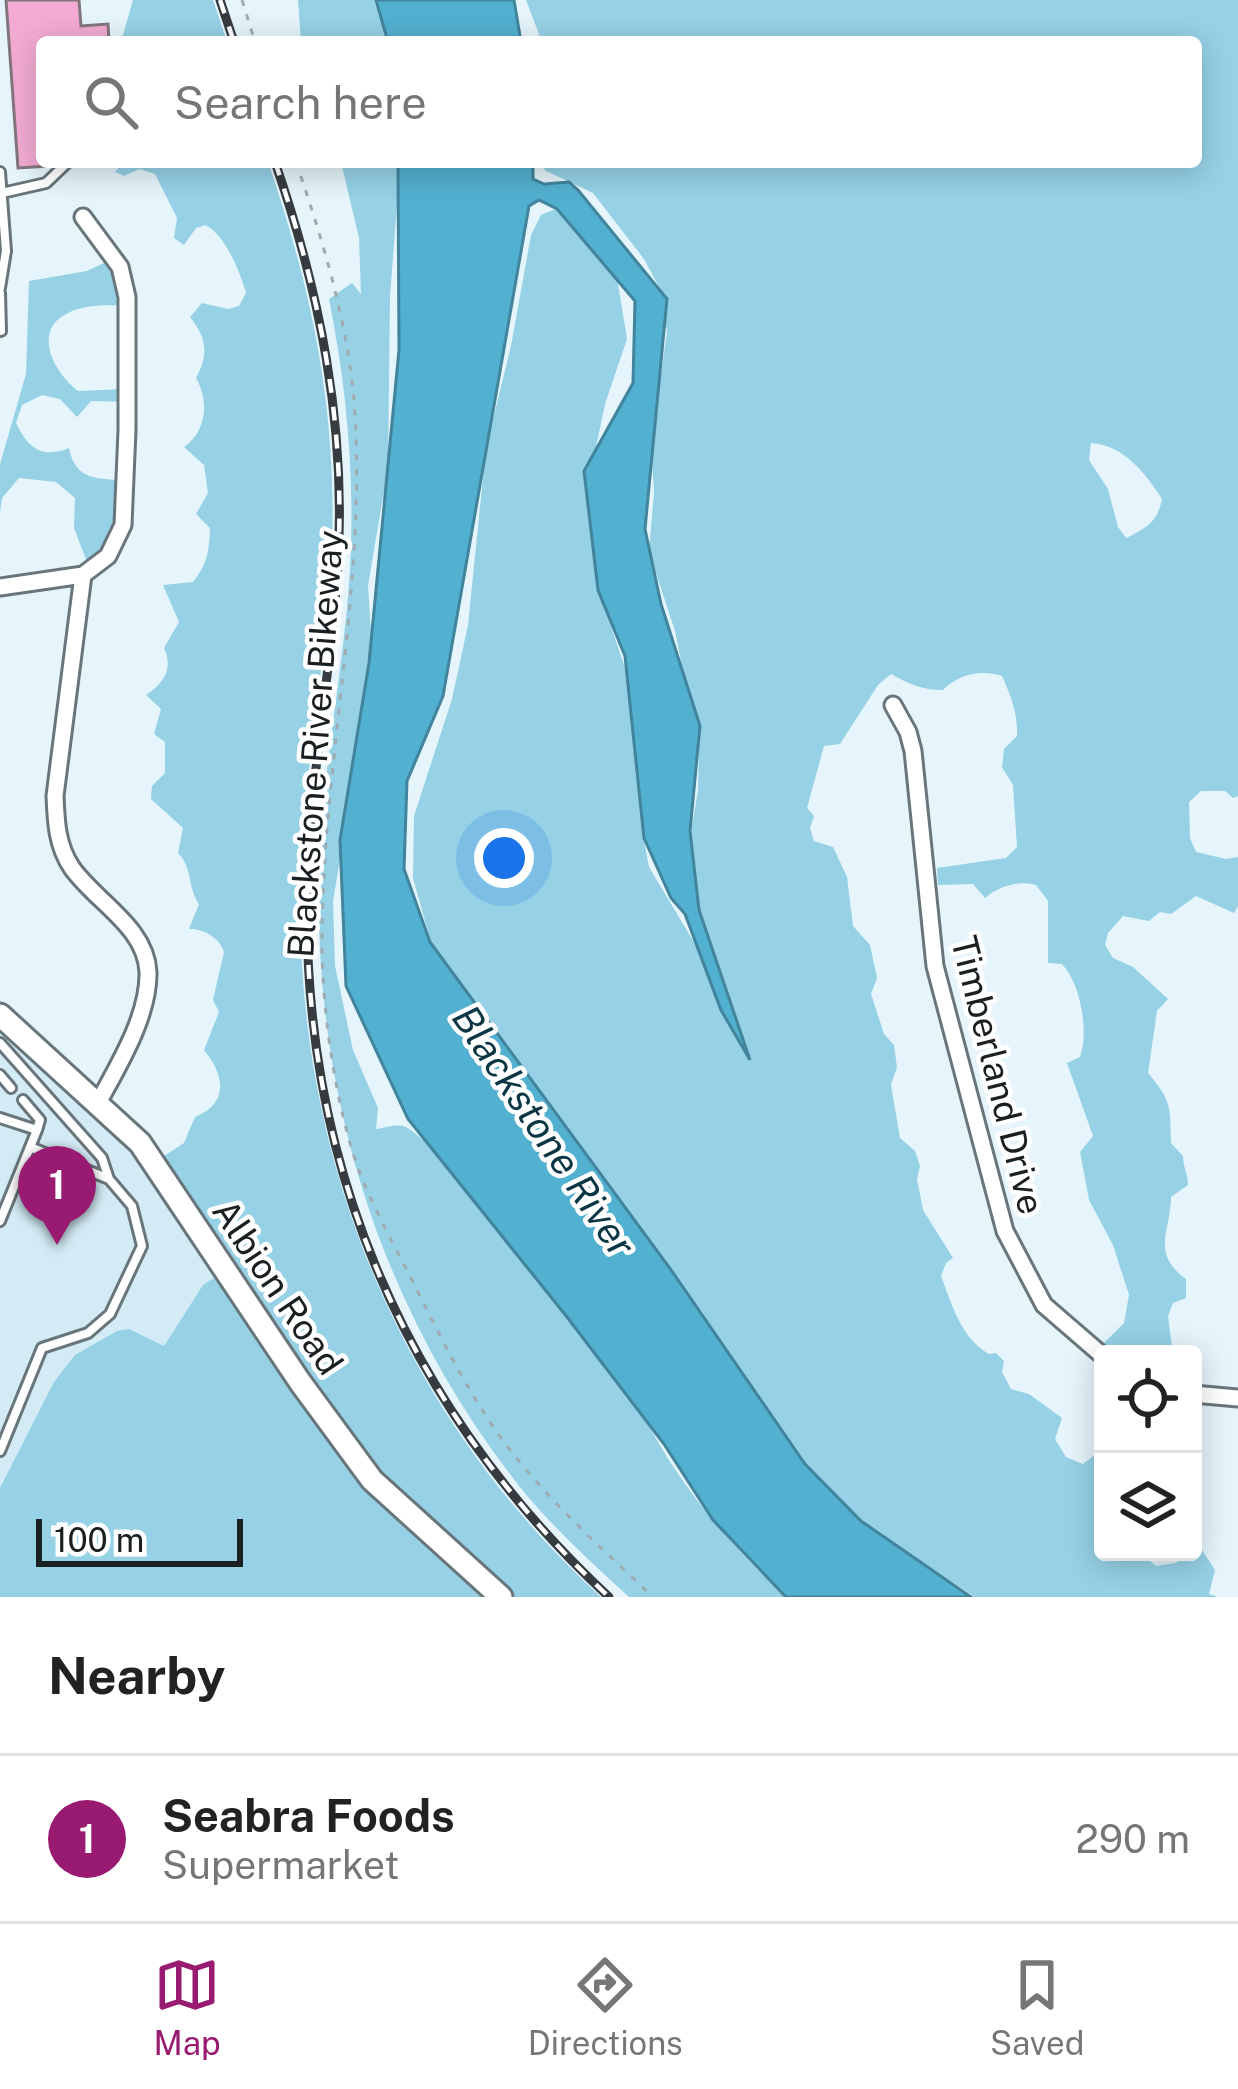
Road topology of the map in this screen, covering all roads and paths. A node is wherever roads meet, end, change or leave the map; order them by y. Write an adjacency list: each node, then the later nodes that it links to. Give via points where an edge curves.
1 (242, 0): 2 (path)
2 (253, 36)
3 (62, 168): 6 (lane, via 46,183)
4 (298, 168): 30 (path, Blackstone River Bikeway, via 328,266 354,398 352,568 322,949 353,1152 453,1362 493,1427)
5 (0, 172): 6 (lane)
6 (2, 193): 8 (lane)
7 (83, 217): 11 (street, via 124,284 128,430 122,525 108,556)
8 (1, 269): 9 (lane)
9 (0, 290): 10 (lane)
10 (1, 331)
11 (82, 575): 12 (street); 19 (street, via 57,825 70,865 134,933 148,968 133,1031)
12 (0, 587)
13 (892, 705): 25 (street, Timberland Drive, via 913,751 935,966 1004,1231 1044,1305)
14 (0, 1015): 19 (street, Albion Road)
15 (0, 1043): 23 (lane, via 102,1158)
16 (0, 1075): 17 (lane)
17 (11, 1088)
18 (22, 1100): 21 (lane, via 40,1120)
19 (98, 1103): 29 (street, Albion Road, via 166,1177 372,1480)
20 (0, 1118): 21 (lane)
21 (37, 1130): 22 (lane)
22 (30, 1147): 23 (lane); 24 (lane)
23 (109, 1179): 28 (lane, via 132,1206 142,1246 110,1313 88,1334 42,1348)
24 (0, 1221)
25 (1094, 1348)
26 (1202, 1395): 27 (street)
27 (1238, 1398)
28 (0, 1451)
29 (501, 1597)
30 (653, 1597)

